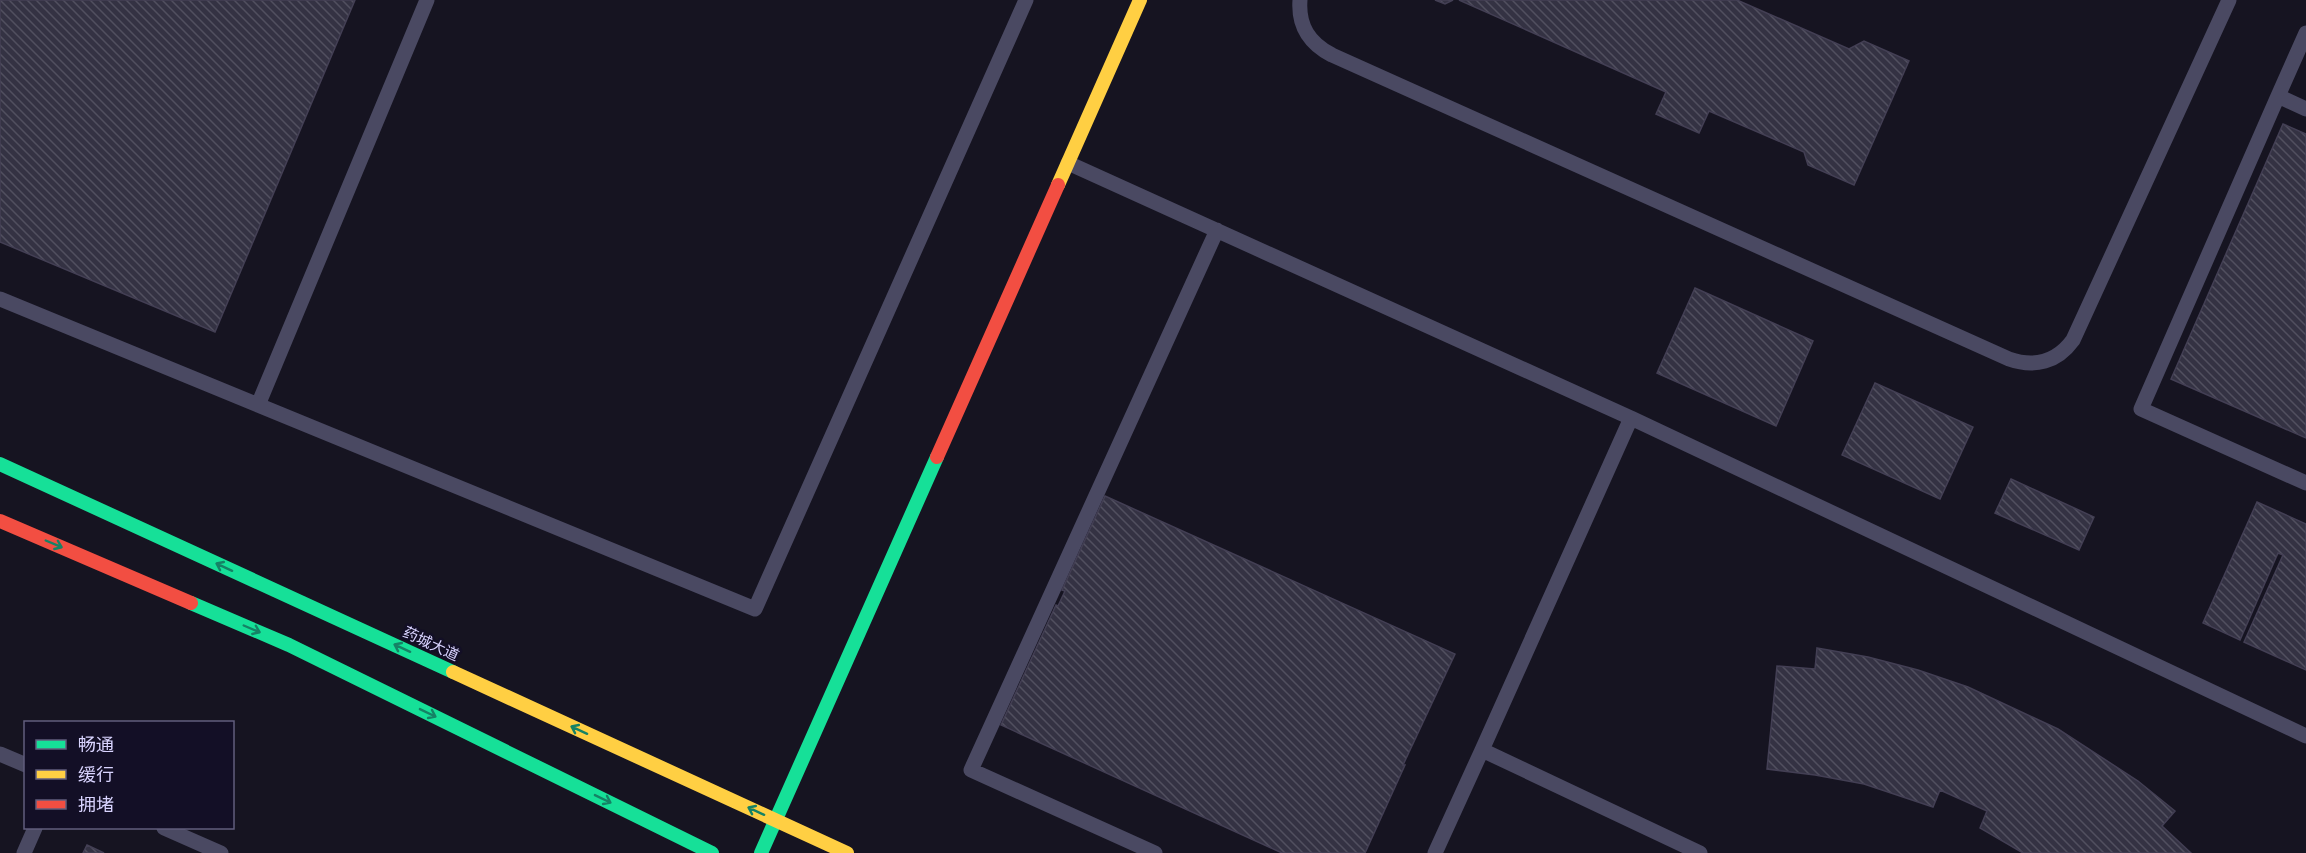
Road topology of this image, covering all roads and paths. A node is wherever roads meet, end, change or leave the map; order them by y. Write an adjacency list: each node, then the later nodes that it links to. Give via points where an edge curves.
1 (427, 0): 12 (lane)
2 (1026, 0): 12 (lane, via 755,609)
3 (1140, 0): 9 (main road)
4 (1300, 0): 5 (lane, via 1301,24 1308,37 1332,55 2008,359 2033,364 2057,357 2073,340)
5 (2229, 0)
6 (2306, 33): 7 (lane)
7 (2278, 96): 8 (lane); 15 (lane, via 2141,409)
8 (2306, 109)
9 (1068, 163): 10 (lane); 21 (main road)
10 (1217, 230): 13 (lane); 29 (lane, via 971,770)
11 (0, 299): 12 (lane)
12 (258, 405)
13 (1631, 418): 17 (lane); 18 (lane)
14 (0, 464): 21 (main road, 药城大道, one-way to 14)
15 (2306, 483)
16 (0, 521): 26 (main road, one-way to 26, via 289,645)
17 (2306, 736)
18 (1482, 750): 30 (lane); 31 (lane)
19 (0, 754): 20 (lane)
20 (24, 764)
21 (776, 820): 27 (main road); 28 (main road, 药城大道)
22 (35, 829): 24 (lane)
23 (166, 829): 25 (lane)
24 (24, 853)
25 (221, 853)
26 (712, 853)
27 (761, 853)
28 (848, 853)
29 (1155, 853)
30 (1435, 853)
31 (1700, 853)

